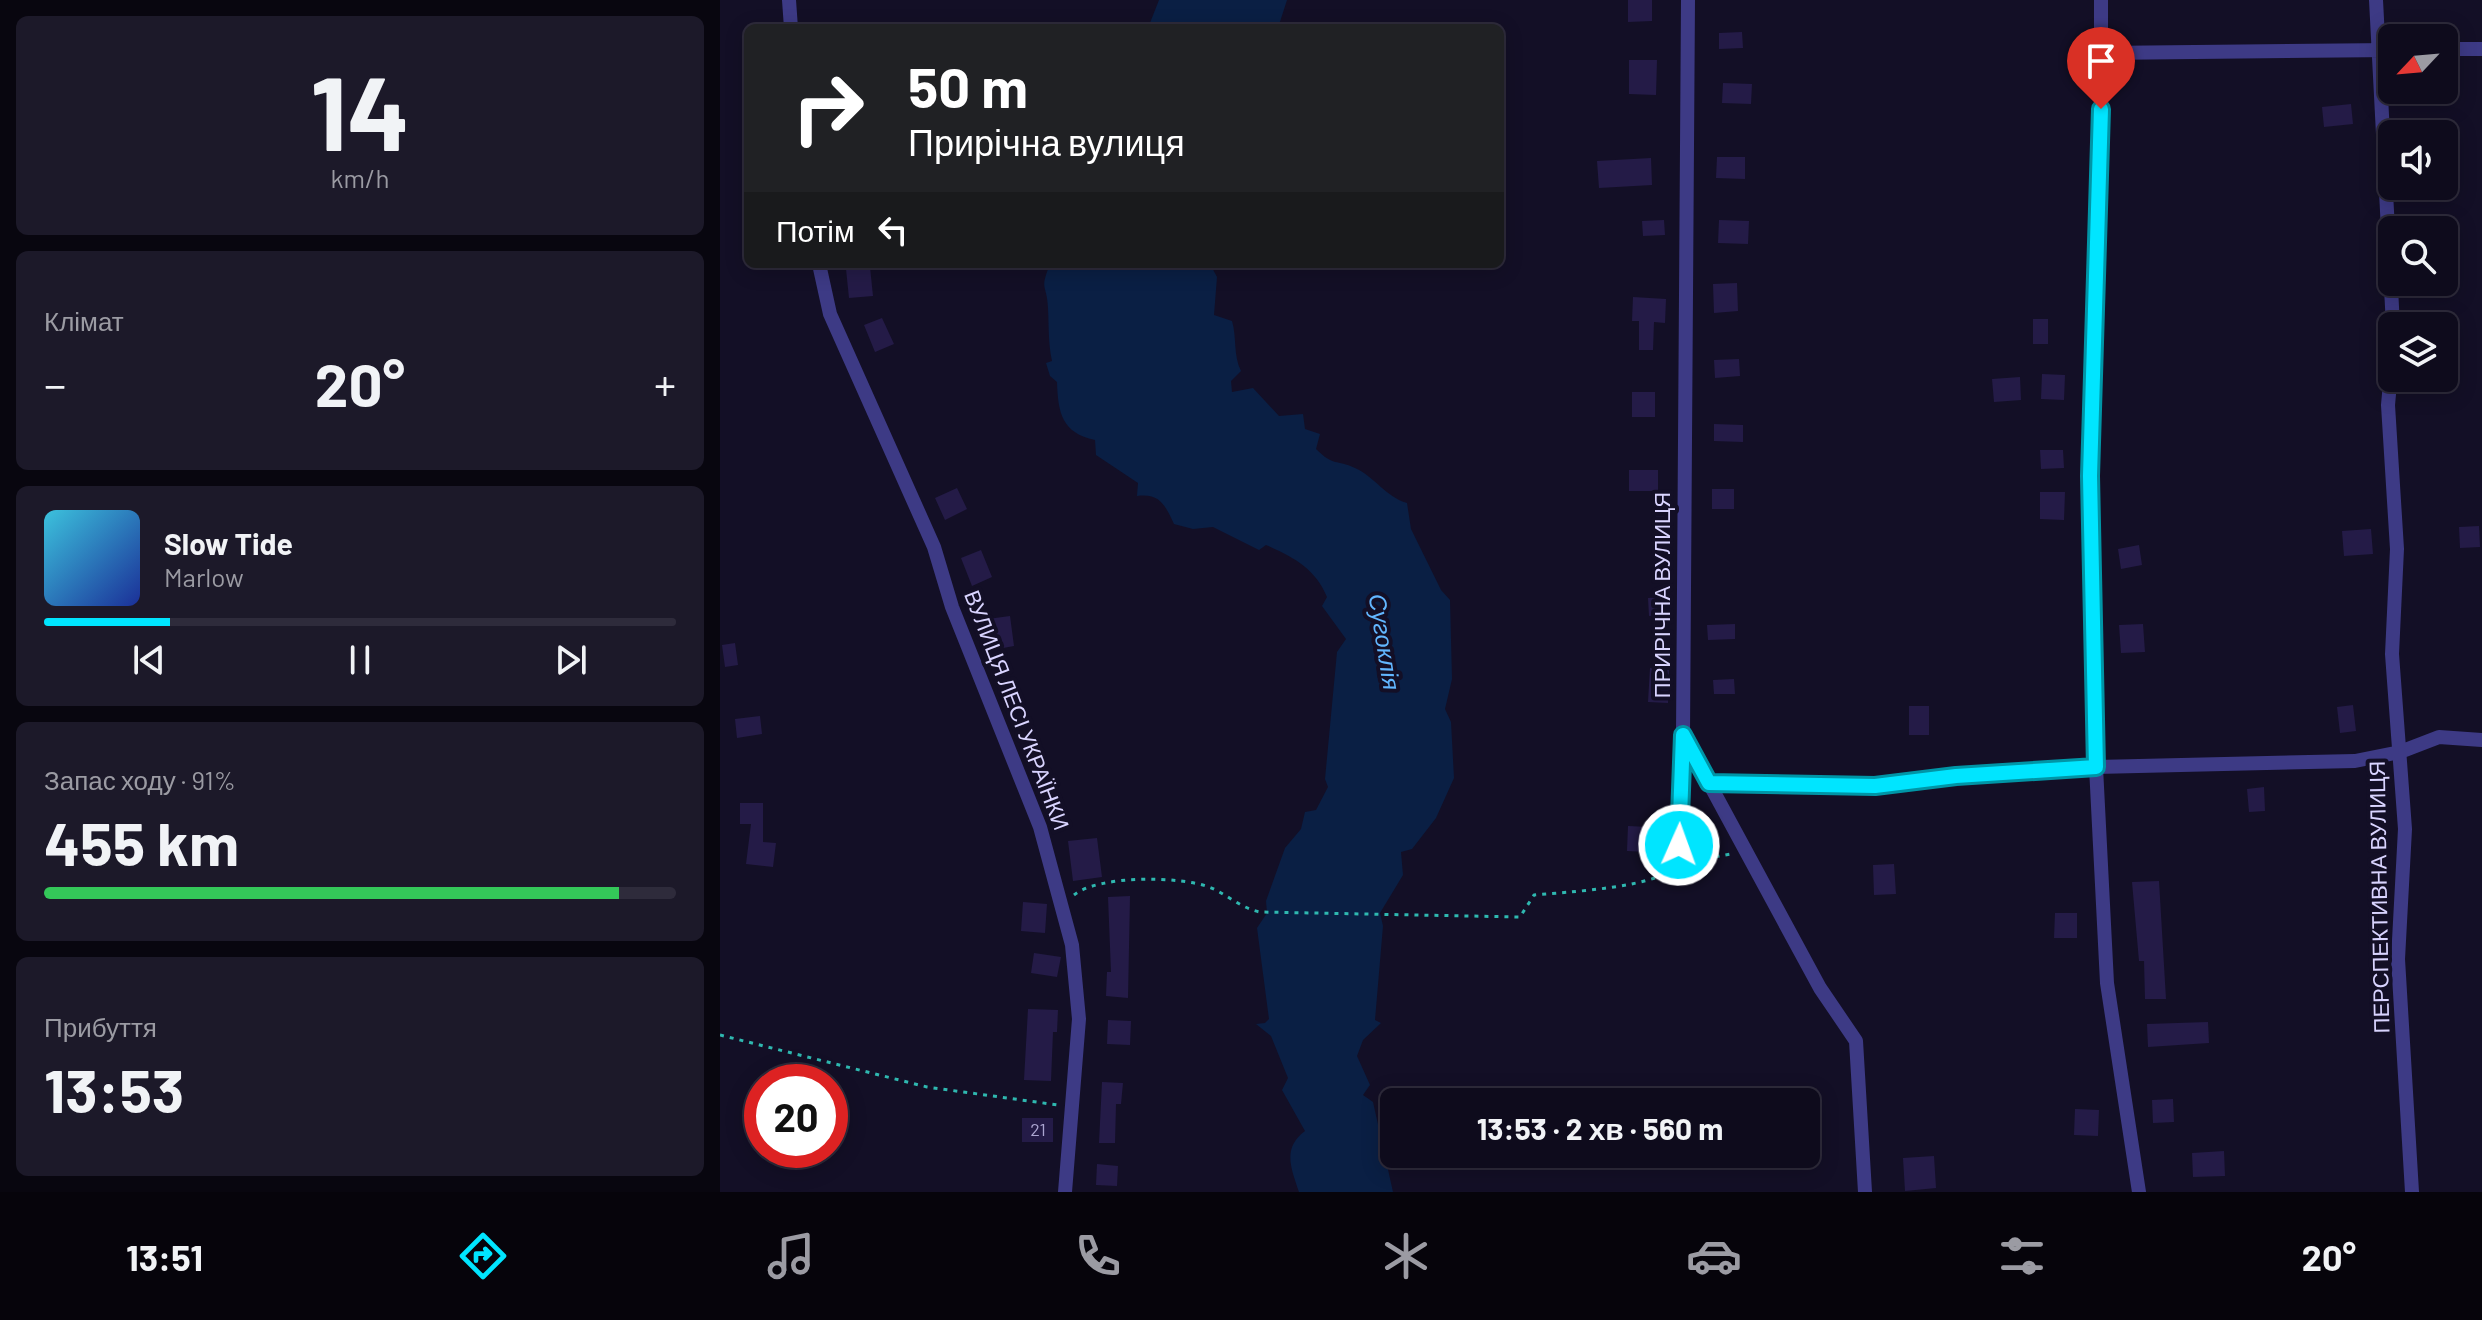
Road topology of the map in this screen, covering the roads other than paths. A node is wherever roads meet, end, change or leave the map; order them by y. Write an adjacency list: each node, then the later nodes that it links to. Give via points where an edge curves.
1 (789, 0): 5 (street)
2 (1688, 0): 15 (street, ПРИРІЧНА ВУЛИЦЯ)
3 (2101, 0): 10 (street)
4 (2376, 0): 6 (street)
5 (791, 24)
6 (2380, 24)
7 (2458, 49): 8 (street)
8 (2482, 49)
9 (2378, 50): 10 (street)
10 (2101, 53): 18 (street, via 2090,476)
11 (2387, 104): 13 (street)
12 (820, 268): 21 (street, ВУЛИЦЯ ЛЕСІ УКРАЇНКИ, via 830,314 934,547 952,607 1040,827 1072,945 1079,1019)
13 (2393, 312)
14 (2389, 392): 17 (street, ПЕРСПЕКТИВНА ВУЛИЦЯ, via 2397,549 2392,654)
15 (1683, 735): 19 (street, ПРИРІЧНА ВУЛИЦЯ); 20 (lane)
16 (2482, 740): 17 (street, via 2439,737)
17 (2400, 752): 18 (street, via 2355,761); 24 (street, ПЕРСПЕКТИВНА ВУЛИЦЯ, via 2405,829 2398,959)
18 (2096, 767): 19 (street, via 1875,786); 23 (street, via 2107,983)
19 (1709, 783): 22 (street, ПРИРІЧНА ВУЛИЦЯ, via 1820,988 1856,1041)
20 (1679, 845)
21 (1065, 1192)
22 (1865, 1192)
23 (2139, 1192)
24 (2412, 1192)

